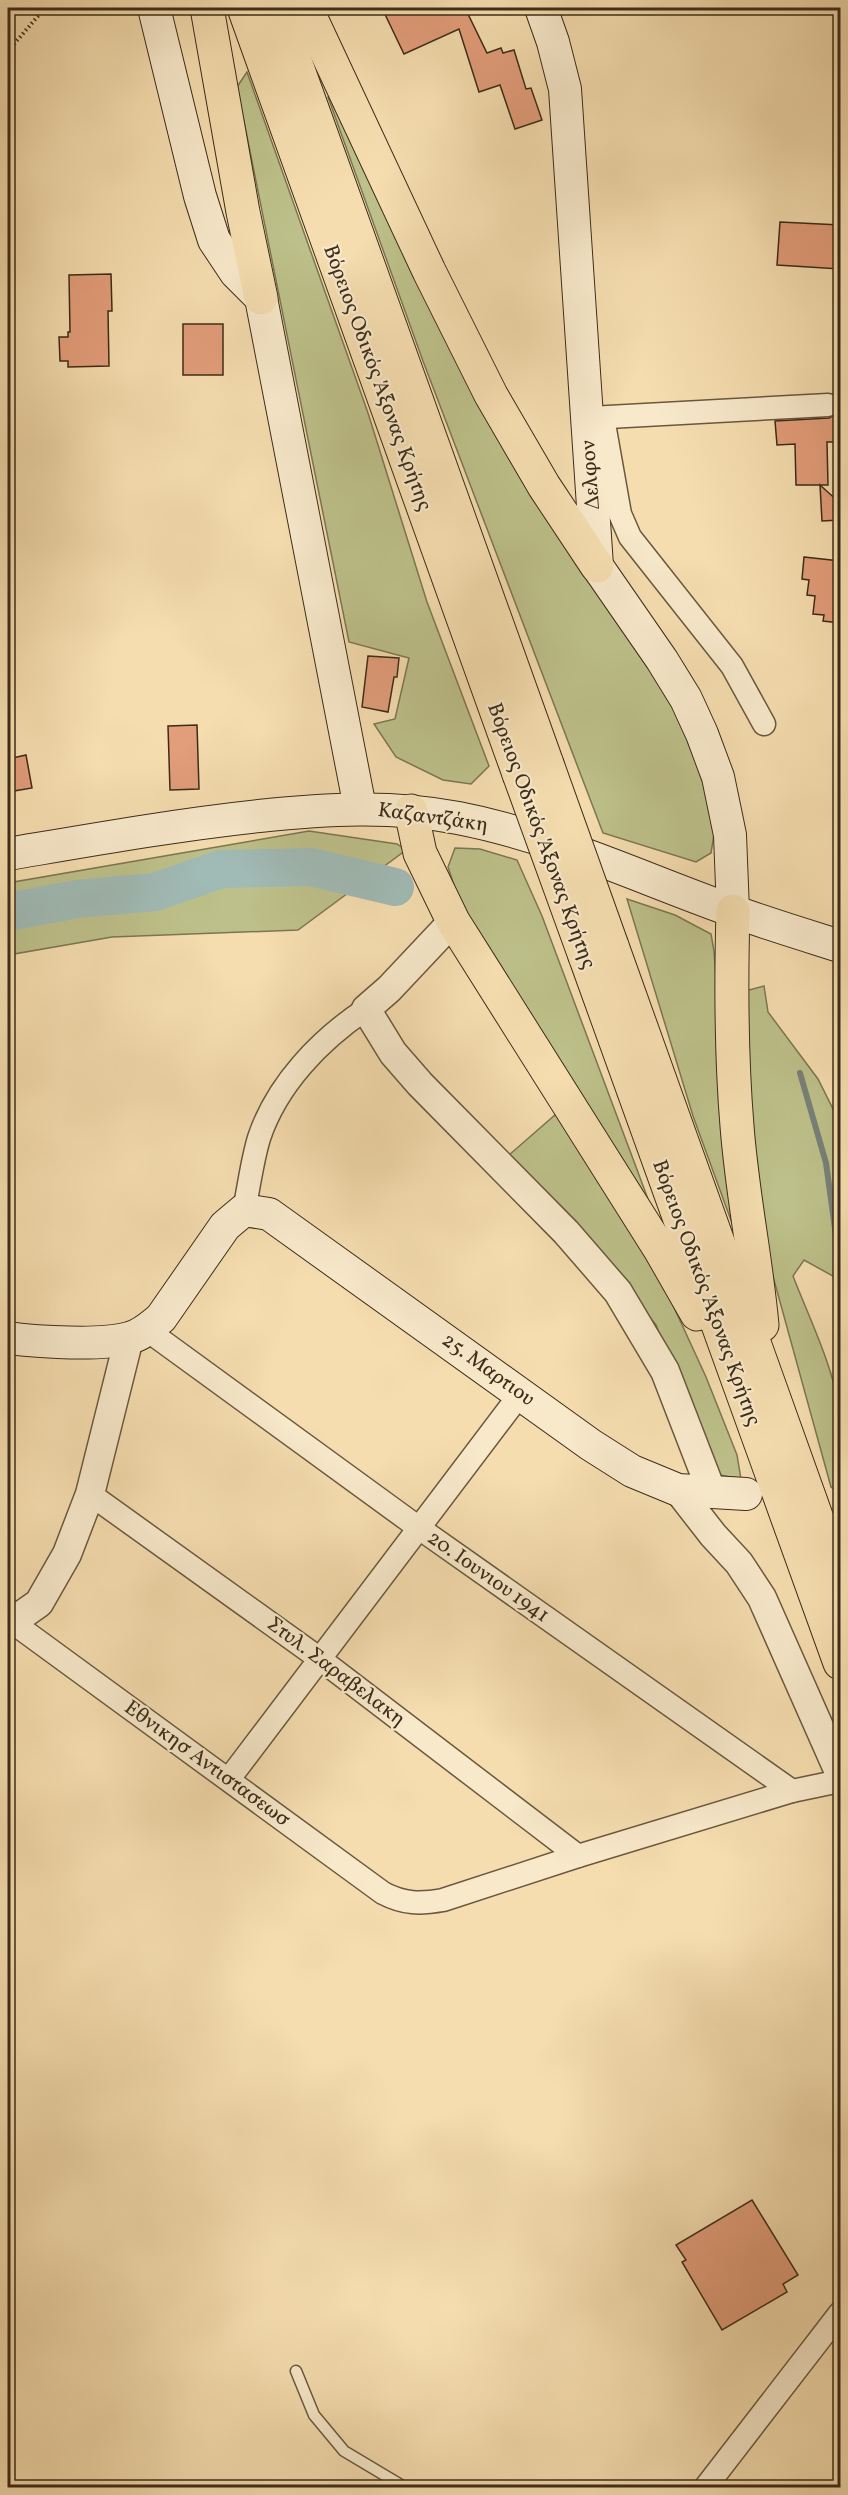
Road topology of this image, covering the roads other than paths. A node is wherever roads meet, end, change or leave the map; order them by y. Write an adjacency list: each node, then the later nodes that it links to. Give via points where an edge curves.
1 (154, 8): 7 (main road, via 214,240 236,273)
2 (207, 8): 7 (highway)
3 (244, 8): 12 (highway, Βόρειος Οδικός Άξονας Κρήτης)
4 (276, 8): 12 (highway, Βόρειος Οδικός Άξονας Κρήτης)
5 (306, 8): 10 (highway, via 491,395)
6 (541, 8): 9 (main road, Δελφον, via 565,89)
7 (261, 298): 13 (main road)
8 (828, 405): 9 (street)
9 (595, 418): 10 (main road, Δελφον); 11 (street, via 630,537 732,666)
10 (597, 566): 16 (main road, via 662,660 702,734 718,777 730,835)
11 (764, 724)
12 (533, 769): 23 (highway, Βόρειος Οδικός Άξονας Κρήτης, bridge)
13 (360, 808): 14 (main road, Καζαντζάκη); 15 (main road, Καζαντζάκη, via 213,820)
14 (411, 811): 16 (main road, Καζαντζάκη, via 465,819 561,844); 17 (highway, via 420,853)
15 (8, 854)
16 (733, 911): 18 (main road, Καζαντζάκη); 23 (highway, via 730,1009 737,1128 759,1287)
17 (453, 921): 19 (street); 23 (highway, via 661,1251)
18 (840, 946)
19 (366, 1009): 20 (street, via 303,1063 277,1097 259,1138); 26 (street, via 393,1053 420,1084 566,1232 618,1292 665,1371)
20 (244, 1210): 21 (main road, via 225,1226 161,1318); 24 (main road, 25. Μαρτιου, via 269,1214)
21 (138, 1334): 22 (main road, via 105,1341); 27 (street); 29 (street, 20. Ιουνιου 1941)
22 (8, 1338)
23 (752, 1377): 30 (highway, Βόρειος Οδικός Άξονας Κρήτης); 33 (highway, Βόρειος Οδικός Άξονας Κρήτης)
24 (521, 1393): 25 (main road, 25. Μαρτιου, via 632,1471); 29 (street)
25 (678, 1490): 26 (main road, 25. Μαρτιου); 34 (street, via 739,1563 762,1598)
26 (711, 1490): 28 (main road, 25. Μαρτιου)
27 (90, 1494): 31 (street, via 67,1554 39,1603); 32 (street, Στυλ. Σαραβελακη)
28 (746, 1494)
29 (418, 1528): 32 (street); 37 (street, 20. Ιουνιου 1941)
30 (840, 1583)
31 (10, 1622): 35 (street, Εθνικησ Αντιστασεωσ)
32 (320, 1659): 35 (street); 38 (street, Στυλ. Σαραβελακη)
33 (840, 1663)
34 (840, 1774)
35 (229, 1779): 38 (street, Εθνικησ Αντιστασεωσ, via 383,1893 403,1902 443,1900)
36 (840, 1781): 37 (street)
37 (792, 1791): 38 (street)
38 (578, 1856)
39 (840, 2313): 42 (street)
40 (296, 2372): 41 (lane, via 314,2415 344,2451)
41 (406, 2487)
42 (705, 2487)

